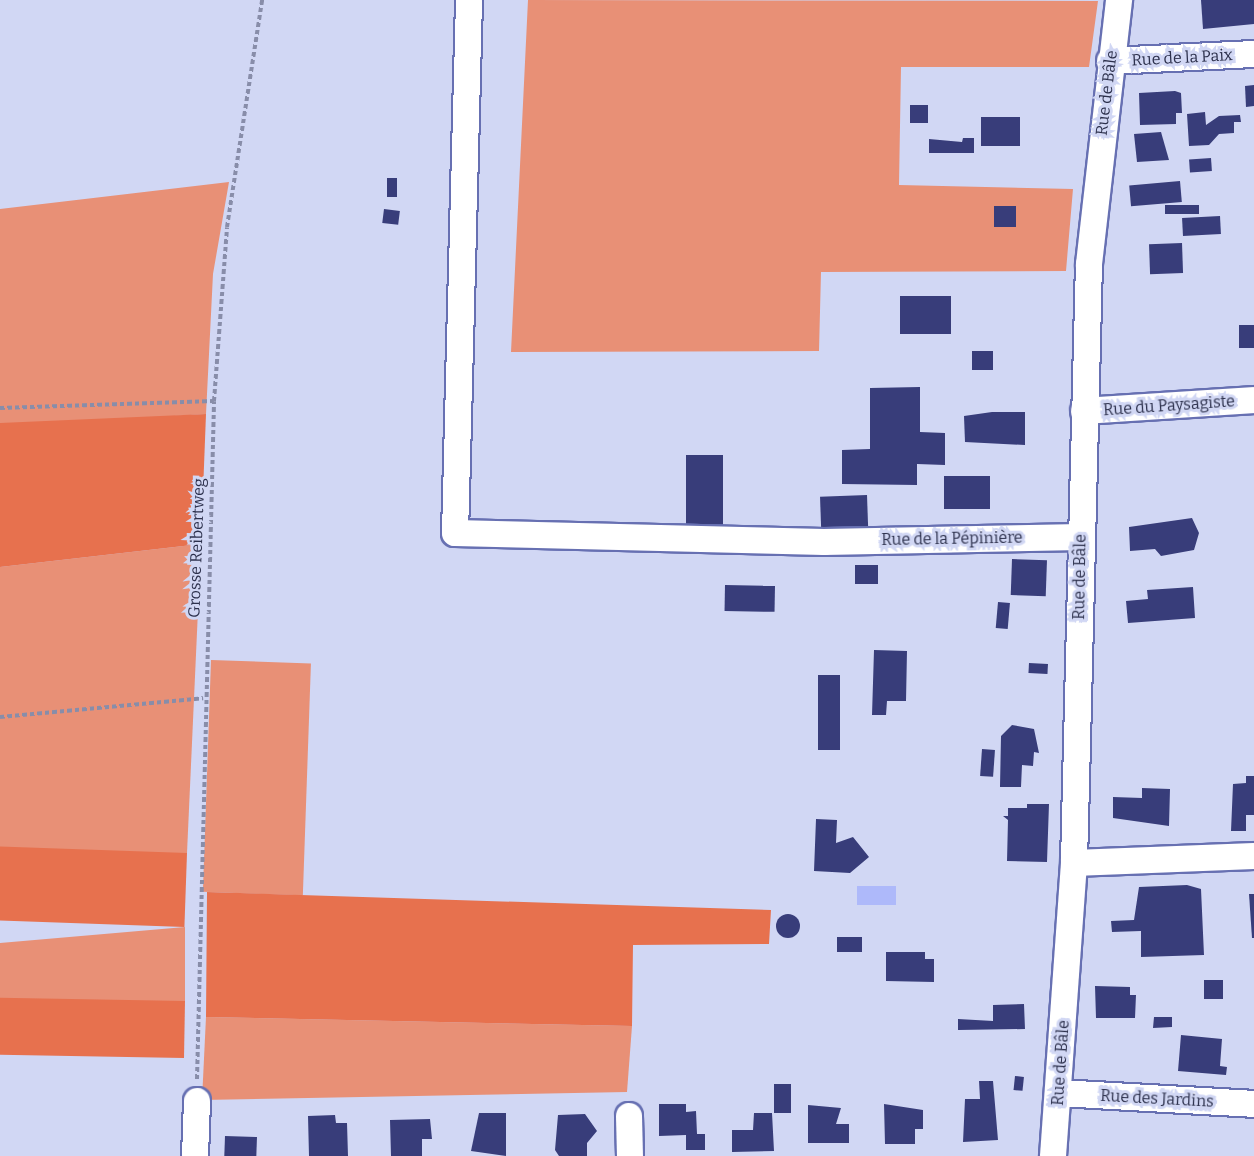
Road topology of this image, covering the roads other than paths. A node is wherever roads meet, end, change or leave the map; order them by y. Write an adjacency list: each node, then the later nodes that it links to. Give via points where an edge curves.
1 (469, 0): 7 (street, Rue de la Pépinière, via 455,532 824,542)
2 (1119, 0): 4 (street, Rue de Bâle)
3 (1254, 54): 4 (street, Rue de la Paix)
4 (1110, 62): 6 (street, Rue de Bâle, via 1089,264)
5 (1254, 400): 6 (street, Rue du Paysagiste)
6 (1084, 411): 7 (street, Rue de Bâle)
7 (1081, 537): 9 (street, Rue de Bâle)
8 (1254, 856): 9 (street)
9 (1074, 863): 10 (street, Rue de Bâle)
10 (1059, 1094): 12 (street, Rue des Jardins); 16 (street, Rue de Bâle)
11 (197, 1101): 14 (street)
12 (1254, 1104)
13 (629, 1116): 15 (street)
14 (195, 1156)
15 (630, 1156)
16 (1053, 1156)

